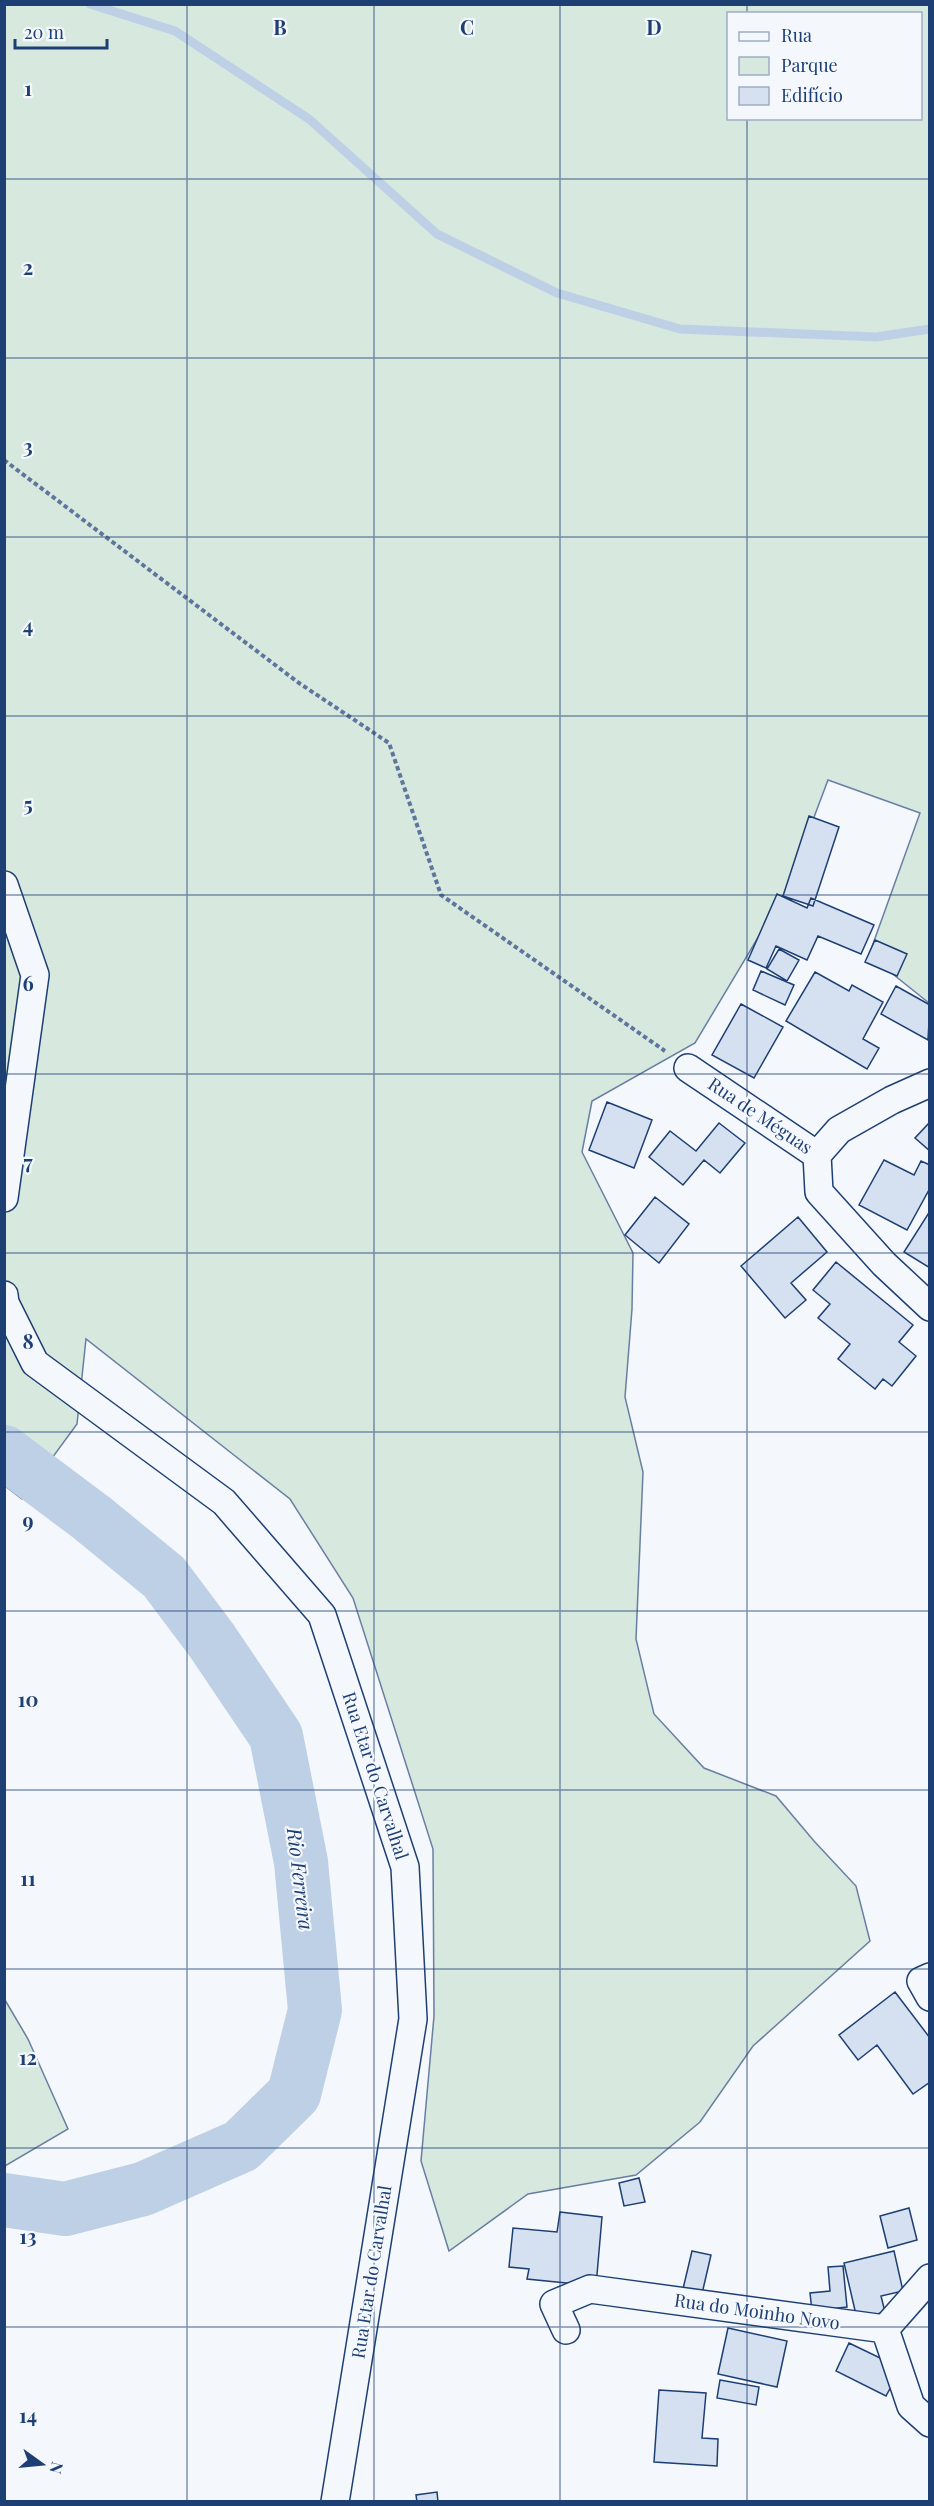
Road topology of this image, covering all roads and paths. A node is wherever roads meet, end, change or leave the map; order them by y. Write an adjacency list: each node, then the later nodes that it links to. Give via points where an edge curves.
1 (4, 460): 3 (path, via 299,683 389,743 441,895)
2 (4, 885): 6 (street, via 34,975)
3 (688, 1068): 5 (street, Rua de Méguas)
4 (930, 1083): 5 (street, via 839,1130)
5 (817, 1155): 8 (street, Rua de Méguas, via 819,1192 884,1264)
6 (4, 1198)
7 (4, 1295): 15 (street, Rua Etar do Carvalhal, via 34,1363 224,1502 322,1615 405,1867 413,2019)
8 (930, 1307)
9 (930, 1977): 10 (street, via 921,1982)
10 (930, 1997)
11 (930, 2278): 12 (street)
12 (885, 2329): 13 (street, Rua do Moinho Novo, via 590,2289 554,2304); 14 (street, via 911,2406)
13 (566, 2330)
14 (930, 2423)
15 (335, 2502)

